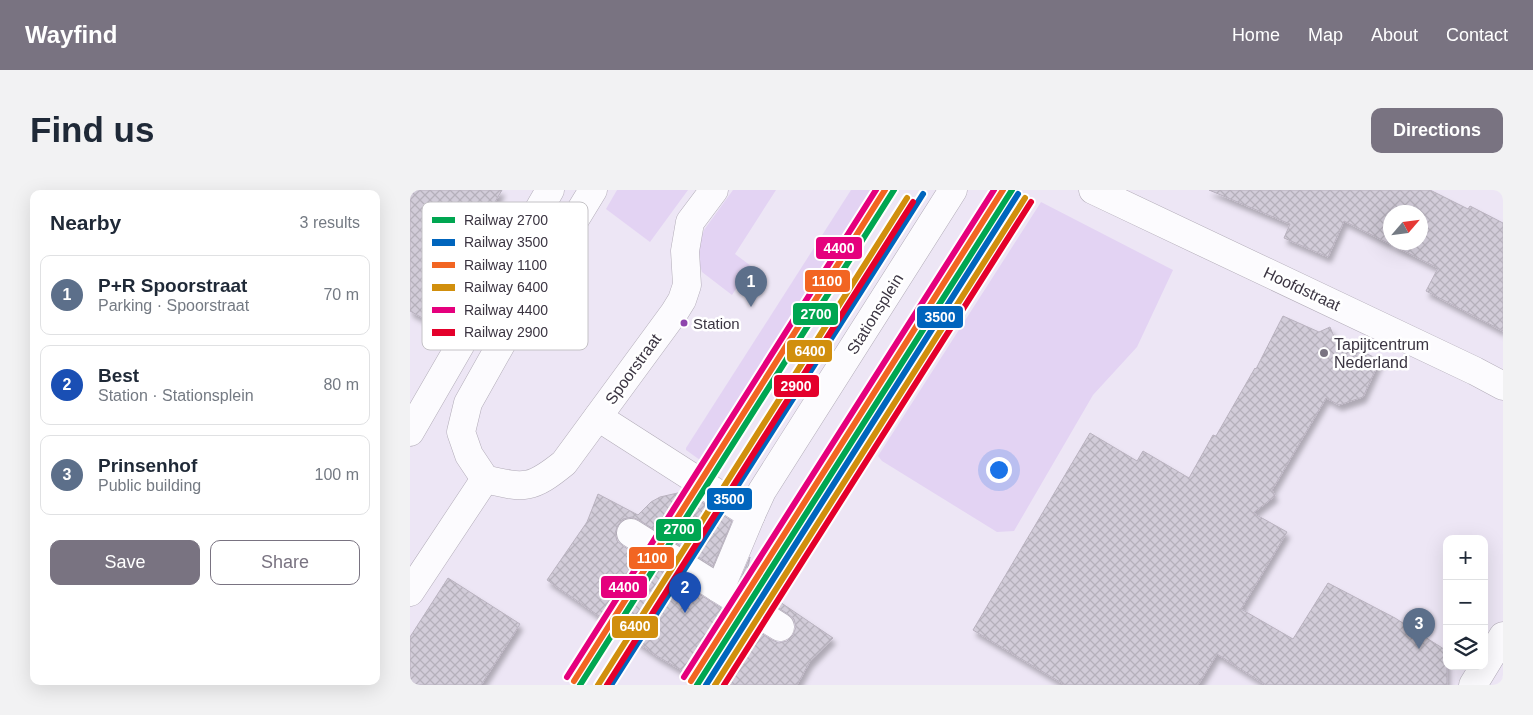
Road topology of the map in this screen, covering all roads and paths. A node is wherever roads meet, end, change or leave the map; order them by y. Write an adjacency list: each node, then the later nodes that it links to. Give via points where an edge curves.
1 (550, 190): 6 (street)
2 (593, 190): 7 (street)
3 (714, 190): 11 (street, Spoorstraat, via 690,222 685,251 687,285 682,300)
4 (954, 190): 14 (street, Stationsplein, via 762,491)
5 (1099, 191): 10 (street, Hoofdstraat)
6 (543, 202)
7 (586, 202)
8 (458, 350): 12 (street)
9 (498, 350): 13 (street, via 468,404 461,432 469,455)
10 (1503, 386)
11 (598, 417): 13 (street, Spoorstraat, via 564,463 544,479 528,486); 14 (street)
12 (410, 432)
13 (486, 479): 17 (street)
14 (752, 515): 16 (street, Stationsplein, via 725,577)
15 (633, 540): 16 (street)
16 (703, 588): 18 (street)
17 (410, 592)
18 (773, 628)
19 (1503, 636): 20 (street)
20 (1473, 685)

